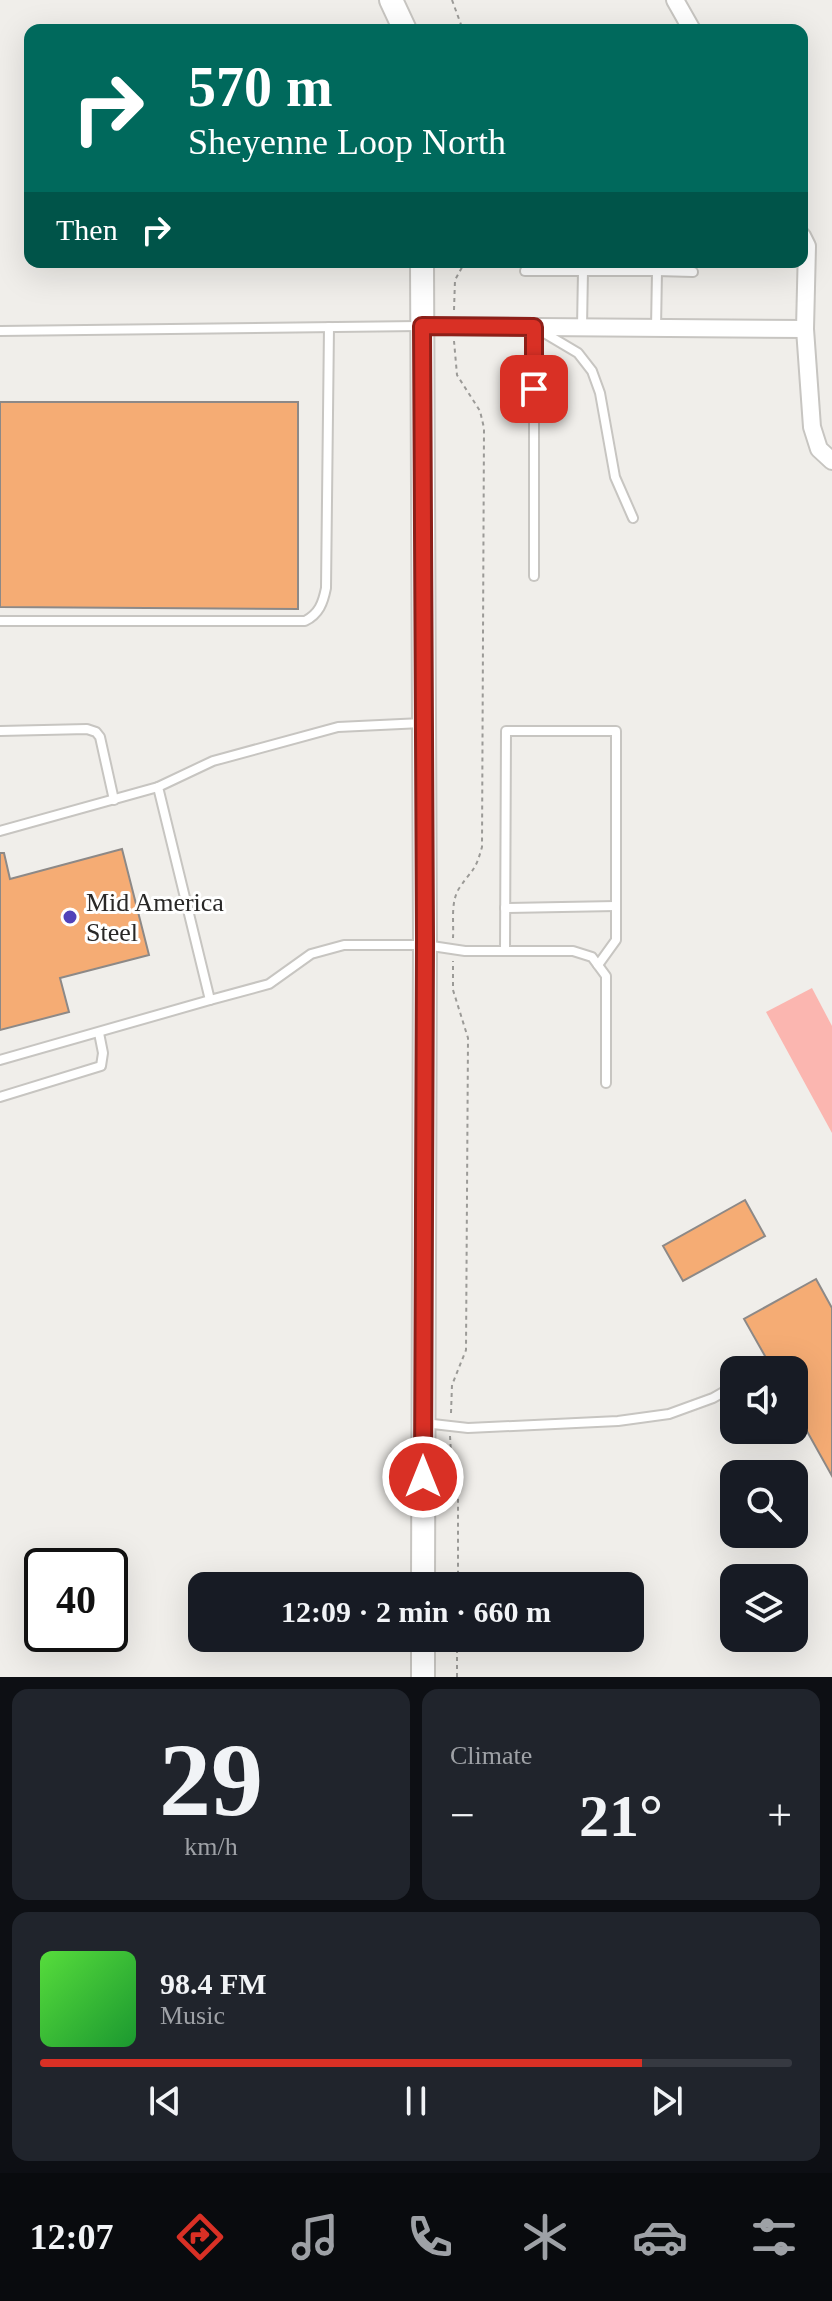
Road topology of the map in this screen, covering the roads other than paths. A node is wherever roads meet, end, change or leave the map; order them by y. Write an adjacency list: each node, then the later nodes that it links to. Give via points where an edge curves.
1 (391, 0): 3 (street)
2 (675, 0): 4 (street)
3 (402, 24)
4 (689, 24)
5 (422, 268): 11 (street)
6 (806, 268): 16 (street)
7 (525, 271): 8 (lane)
8 (583, 271): 9 (lane); 14 (lane)
9 (657, 271): 10 (lane); 15 (lane)
10 (693, 272)
11 (422, 326): 12 (lane); 13 (street); 22 (street)
12 (329, 327): 17 (lane); 21 (lane, via 326,588 314,616 305,621)
13 (534, 327): 14 (street); 19 (lane, via 578,353 592,371 615,477); 20 (lane)
14 (582, 327): 15 (street)
15 (656, 328): 16 (street)
16 (805, 329): 18 (street, via 812,427 819,449)
17 (0, 331)
18 (832, 461)
19 (633, 518)
20 (534, 576)
21 (0, 621)
22 (424, 723): 24 (lane, via 338,727 213,761); 29 (street)
23 (0, 731): 25 (lane, via 96,732)
24 (158, 787): 25 (lane); 32 (lane)
25 (114, 800): 26 (lane)
26 (0, 831)
27 (616, 906): 28 (lane); 28 (lane, via 616,731 506,731); 31 (lane, via 616,940)
28 (505, 908): 30 (lane)
29 (425, 945): 30 (lane); 32 (lane, via 327,948 269,984); 38 (street)
30 (505, 951): 31 (lane, via 573,951 592,957)
31 (598, 965): 35 (lane, via 606,976)
32 (210, 1000): 33 (lane)
33 (99, 1033): 34 (lane); 36 (lane, via 101,1066)
34 (0, 1060)
35 (606, 1083)
36 (0, 1097)
37 (720, 1394): 38 (lane, via 669,1414 603,1421 468,1428)
38 (424, 1423): 39 (street)
39 (423, 1572)
40 (423, 1652): 41 (street)
41 (423, 1677)

